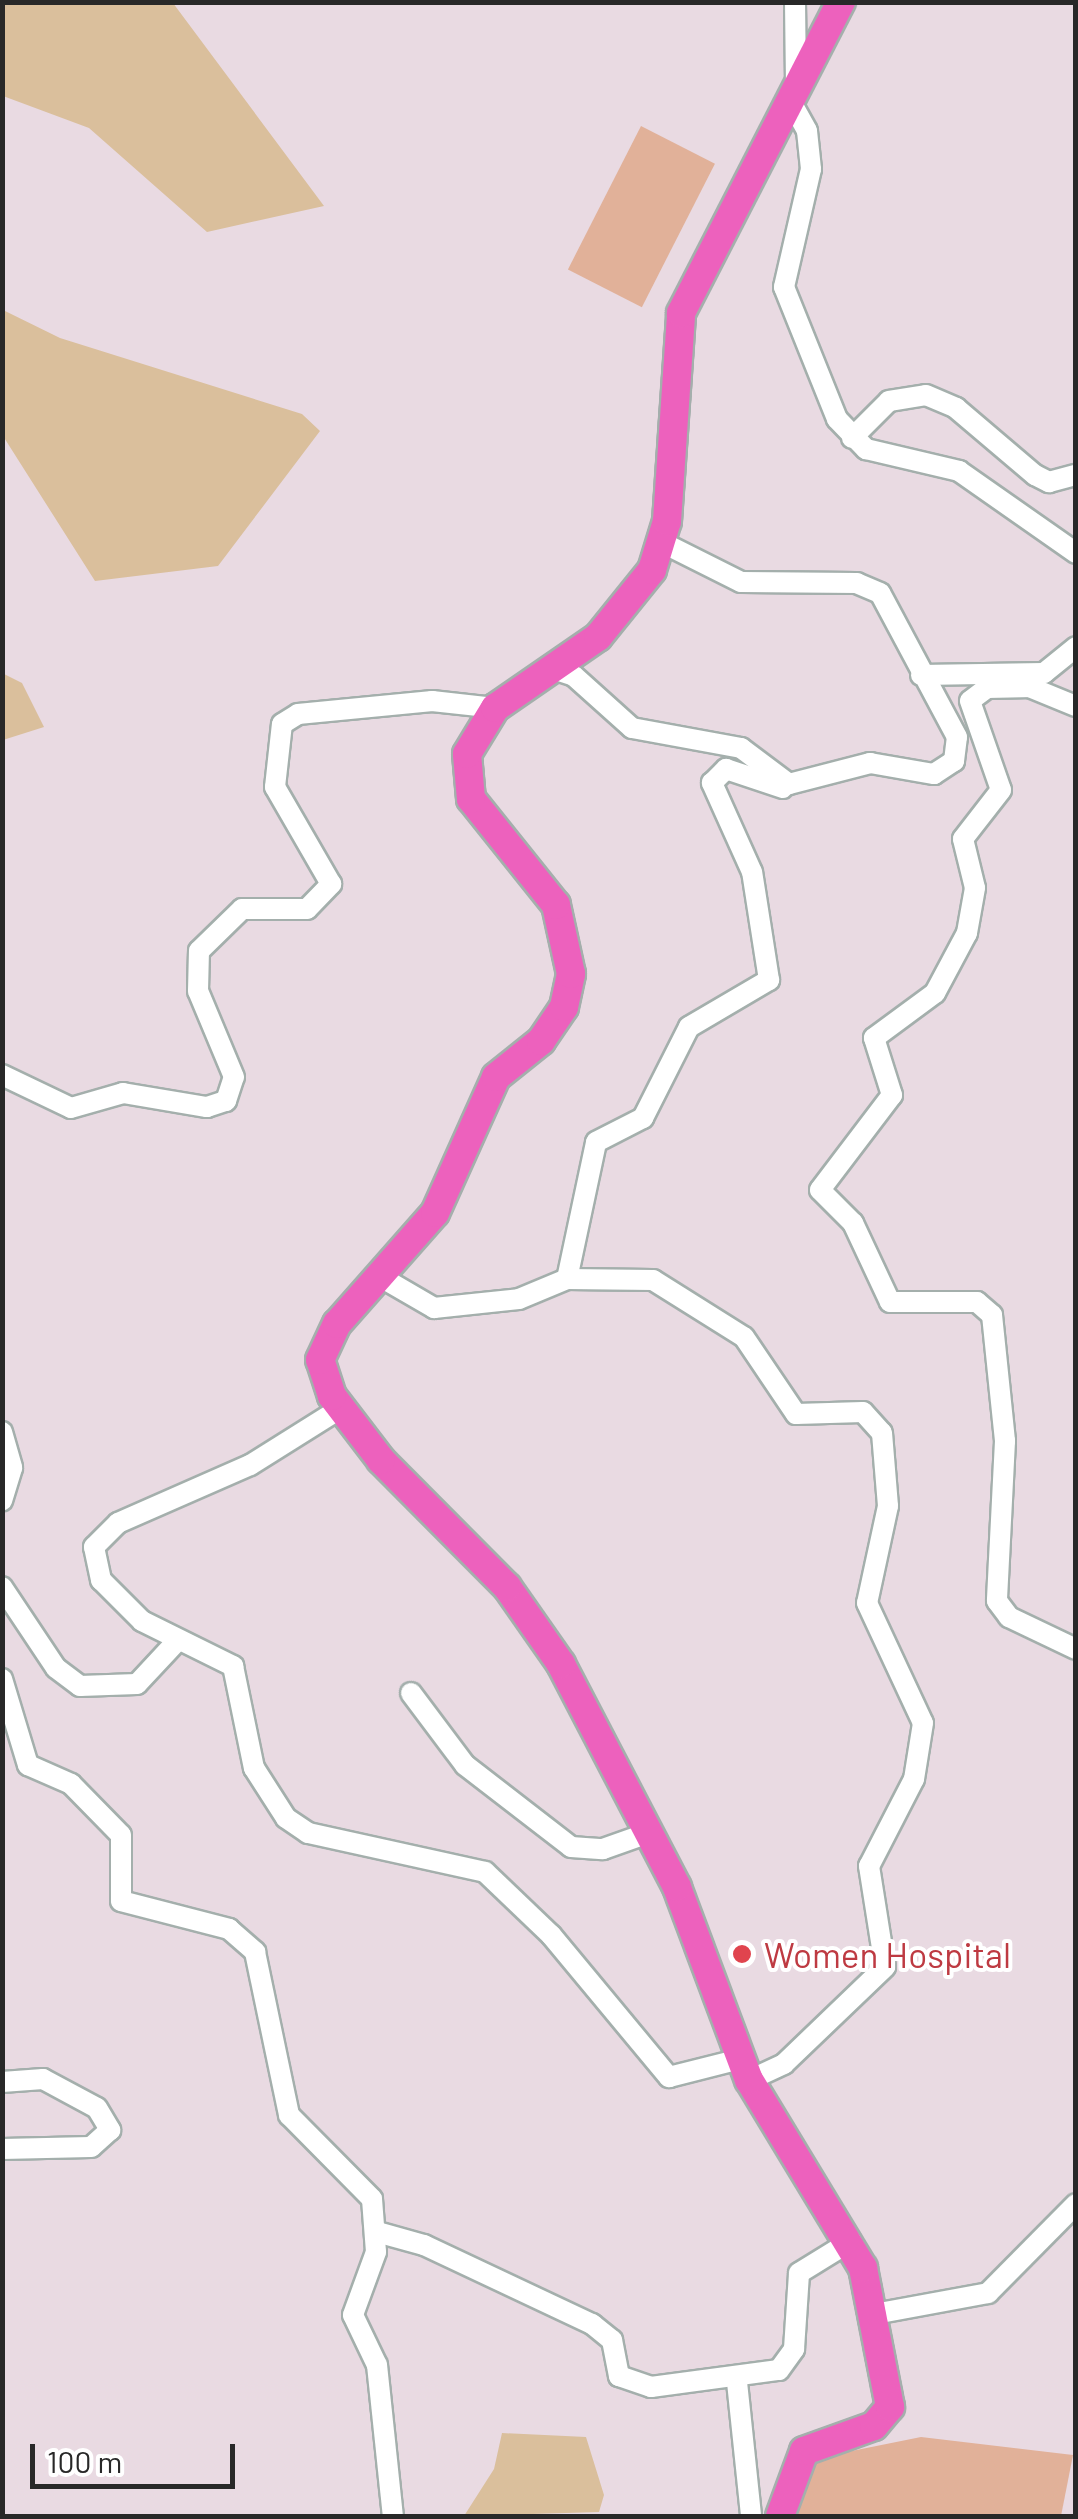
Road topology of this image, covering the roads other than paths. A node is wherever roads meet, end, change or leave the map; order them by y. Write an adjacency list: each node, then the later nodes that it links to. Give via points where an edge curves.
1 (795, 2): 3 (street)
2 (841, 2): 3 (highway)
3 (793, 94): 4 (street, via 811,169 786,267 789,316); 6 (highway, via 681,312)
4 (852, 438): 5 (street, via 890,401 926,395 956,408 1035,476 1048,482); 7 (street, via 884,456 959,471)
5 (1076, 475)
6 (663, 542): 9 (highway, via 619,617); 10 (street, via 740,582 870,586 895,614)
7 (1076, 553)
8 (1076, 647): 11 (street, via 1044,673)
9 (550, 668): 15 (highway); 17 (street, via 574,676 632,728 741,748)
10 (921, 674): 12 (street); 16 (street)
11 (996, 676): 12 (street); 13 (street)
12 (968, 680): 16 (street)
13 (1033, 687): 14 (street); 26 (street, via 987,688 970,701 1001,790 963,839 975,888 966,933 935,994 874,1038 892,1096 820,1190 854,1223 890,1302 977,1302 992,1314 1005,1426 997,1601 1009,1617)
14 (1076, 706)
15 (495, 708): 18 (street, via 432,701 298,714 282,724 275,787 331,884 306,909 242,909 200,951 198,992 234,1077 226,1101 207,1106 123,1093 71,1108); 19 (highway, via 464,777 471,800 556,906 569,992 549,1032 496,1078 449,1190)
16 (946, 716): 17 (street, via 957,750 945,770 921,776 858,764)
17 (799, 785): 20 (street, via 778,788 726,769 712,783 752,872 769,980 688,1027 643,1118 596,1142)
18 (2, 1075)
19 (379, 1276): 20 (street, via 434,1308 519,1299); 21 (highway, via 324,1344 324,1379)
20 (566, 1279): 30 (street, via 633,1276 676,1288 759,1352 796,1414 862,1412 882,1433 888,1506 867,1569 867,1603 924,1723 914,1779 868,1866 885,1967 784,2064)
21 (341, 1408): 25 (street, via 250,1465 118,1523 94,1547 101,1580 122,1604); 29 (highway, via 526,1610)
22 (2, 1432): 23 (street, via 12,1468)
23 (2, 1502)
24 (2, 1587): 25 (street, via 56,1668 80,1686 138,1684)
25 (178, 1640): 30 (street, via 233,1666 254,1768 286,1818 324,1837 485,1872 551,1935 669,2078)
26 (1076, 1648)
27 (2, 1679): 34 (street, via 28,1764 71,1784 121,1835 121,1901 229,1929 255,1952 283,2104 362,2182)
28 (411, 1693): 29 (street, via 466,1765 571,1847 604,1849)
29 (650, 1832): 30 (highway, via 713,1970)
30 (744, 2070): 35 (highway)
31 (2, 2082): 32 (street, via 44,2079 97,2108 110,2130 91,2148)
32 (2, 2149)
33 (1076, 2204): 36 (street, via 974,2300)
34 (378, 2232): 37 (street, via 592,2324 612,2340 619,2376 641,2386); 38 (street, via 353,2315 377,2364)
35 (851, 2241): 36 (highway); 37 (street, via 799,2273 791,2356 772,2375)
36 (874, 2314): 40 (highway, via 885,2417 804,2451)
37 (737, 2382): 39 (street)
38 (394, 2516)
39 (751, 2516)
40 (780, 2516)

